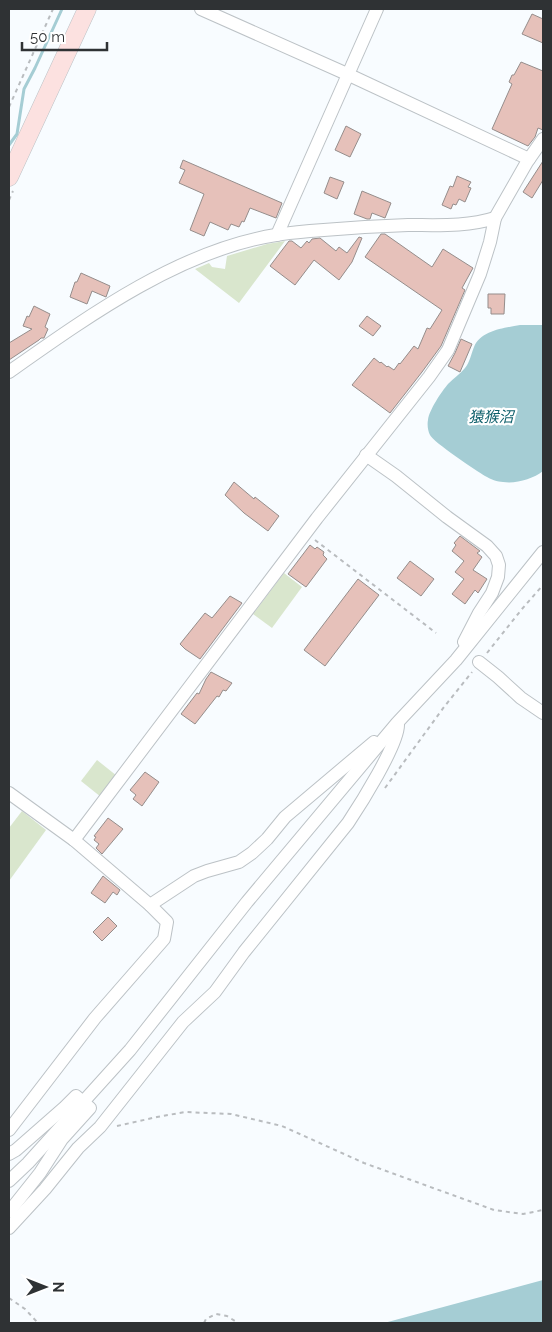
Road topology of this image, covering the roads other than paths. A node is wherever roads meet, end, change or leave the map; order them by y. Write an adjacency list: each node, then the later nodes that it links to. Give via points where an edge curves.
1 (87, 9): 7 (street)
2 (201, 9): 4 (street)
3 (377, 9): 4 (street)
4 (347, 74): 6 (street); 9 (street)
5 (543, 139): 6 (street)
6 (529, 159): 8 (street)
7 (9, 177)
8 (495, 218): 9 (street, via 462,224); 11 (street, via 480,274 448,350)
9 (277, 234): 10 (street, via 218,250 171,270 102,309)
10 (9, 372)
11 (366, 456): 13 (street, via 496,556 498,577 470,628 462,646); 18 (street)
12 (543, 552): 13 (street)
13 (465, 649): 16 (street)
14 (480, 662): 15 (street)
15 (543, 713)
16 (397, 723): 19 (street, via 285,817 268,839 239,862 194,876); 20 (street, via 247,902 130,1050); 25 (street, via 398,730 389,751 348,823 215,992 183,1022 100,1126)
17 (9, 793): 18 (street)
18 (74, 840): 19 (street)
19 (150, 905): 21 (street, via 167,922 164,939 95,1018)
20 (83, 1102): 22 (street, via 76,1096); 23 (street); 24 (street, via 90,1108 62,1139)
21 (9, 1130)
22 (9, 1154)
23 (9, 1181)
24 (9, 1212)
25 (9, 1228)

